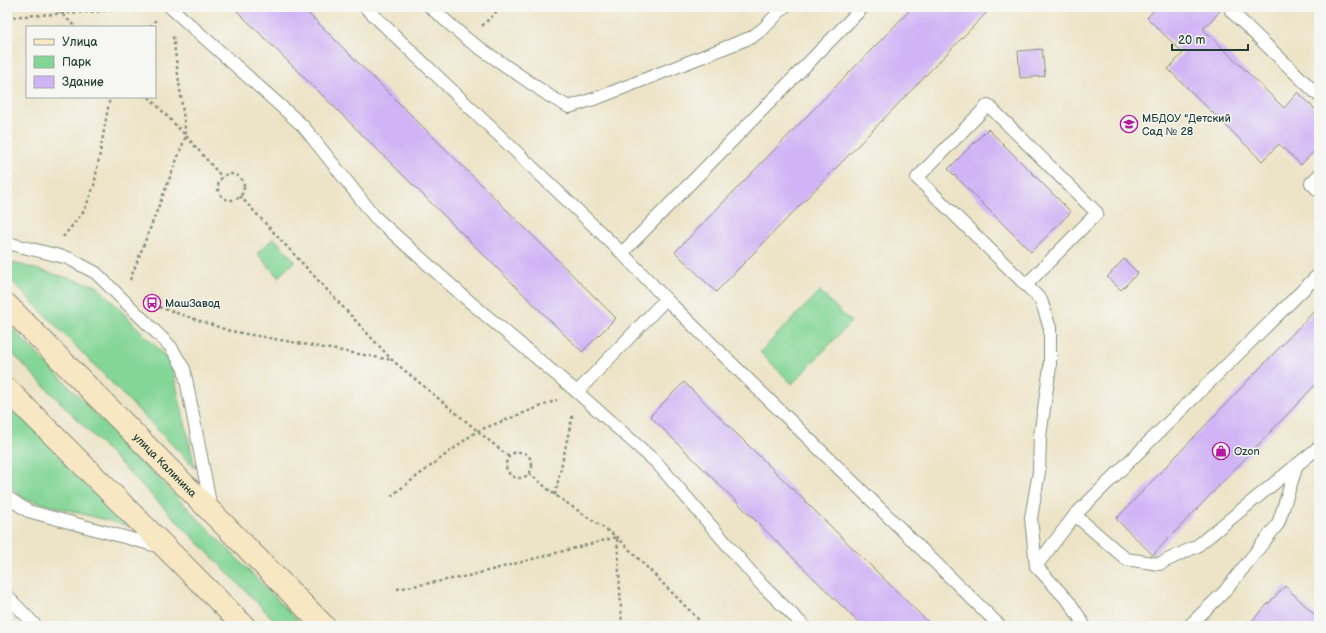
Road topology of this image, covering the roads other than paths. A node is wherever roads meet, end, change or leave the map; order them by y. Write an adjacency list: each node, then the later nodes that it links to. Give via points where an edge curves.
1 (170, 7): 17 (lane, via 303,126 375,217 463,296)
2 (365, 7): 11 (lane)
3 (430, 7): 4 (lane, via 468,40 569,107 752,37)
4 (784, 7)
5 (863, 7): 11 (lane)
6 (1231, 11): 7 (lane)
7 (1319, 96)
8 (1319, 175): 9 (lane, via 1311,183)
9 (1319, 191)
10 (7, 243): 21 (lane, via 68,258 96,273 171,347 184,369)
11 (622, 253): 14 (lane)
12 (1319, 274): 22 (lane)
13 (1026, 285): 13 (lane, via 917,178 988,105 1097,213); 24 (lane, via 1041,300 1050,328 1050,367 1040,436 1039,472 1031,518)
14 (666, 299): 17 (lane); 30 (lane)
15 (7, 305): 21 (main road, улица Калинина)
16 (7, 389): 23 (main road)
17 (577, 392): 29 (lane, via 657,463 761,584)
18 (1319, 447): 19 (lane)
19 (1297, 465): 22 (lane, via 1197,546 1159,564 1126,559); 32 (lane, via 1278,524 1225,591)
20 (7, 497): 23 (lane, via 28,511)
21 (212, 513): 28 (main road, улица Калинина)
22 (1075, 515): 24 (lane)
23 (166, 549): 27 (main road)
24 (1036, 566): 31 (lane, via 1070,603)
25 (7, 596): 26 (lane)
26 (36, 626)
27 (244, 626)
28 (324, 626)
29 (804, 626)
30 (1000, 626)
31 (1083, 626)
32 (1190, 626)

